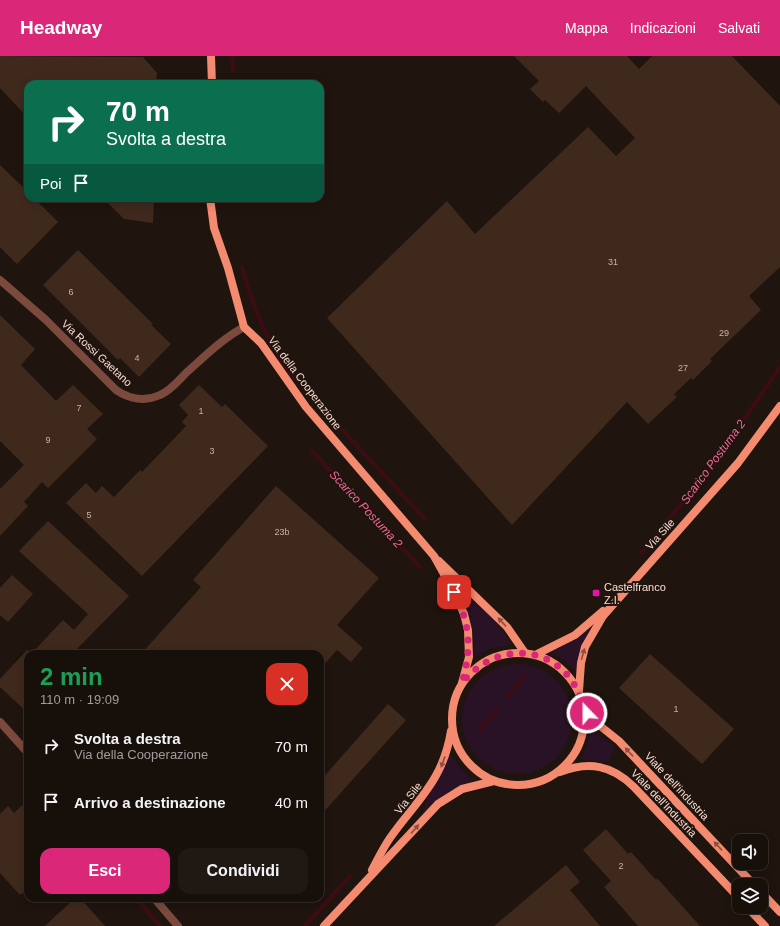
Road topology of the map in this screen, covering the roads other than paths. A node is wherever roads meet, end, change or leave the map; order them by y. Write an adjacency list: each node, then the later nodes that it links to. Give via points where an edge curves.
1 (211, 56): 2 (street)
2 (212, 80)
3 (211, 202): 5 (street, via 214,228)
4 (0, 280): 5 (street, Via Rossi Gaetano, via 46,320 116,390 124,396 139,399 152,398 166,392 226,337)
5 (244, 327): 7 (street, Via della Cooperazione, via 261,343 306,407)
6 (780, 406): 8 (street, Via Sile, via 738,463)
7 (434, 556): 9 (street, Via della Cooperazione, one-way to 7, via 498,618); 11 (street, Via della Cooperazione, via 460,603 467,623 469,653)
8 (615, 601): 10 (street, Via Sile, via 575,634); 12 (street, Via Sile, one-way to 8, via 585,647 593,631)
9 (525, 653): 10 (street); 11 (street, via 494,657 476,667)
10 (536, 655): 12 (street, via 565,672)
11 (462, 683): 15 (street, via 454,702)
12 (579, 693): 13 (street)
13 (583, 704): 17 (street, via 584,724 579,744 569,762); 20 (street, Viale dell'industria, one-way to 13, via 619,741 590,717)
14 (0, 722): 16 (street)
15 (452, 724): 18 (street, via 461,754 475,770); 19 (street, Via Sile, one-way to 19, via 446,752 435,779 391,838)
16 (24, 749)
17 (554, 775): 18 (street, via 524,785); 21 (street, Viale dell'Industria, via 588,766 619,774)
18 (494, 781): 19 (street, Via Sile, one-way to 18, via 447,797)
19 (367, 878): 27 (street, Via Sile)
20 (747, 878)
21 (732, 891)
22 (768, 899): 24 (street)
23 (157, 902): 26 (street)
24 (780, 912)
25 (754, 914): 28 (street)
26 (178, 926)
27 (324, 926)
28 (765, 926)

